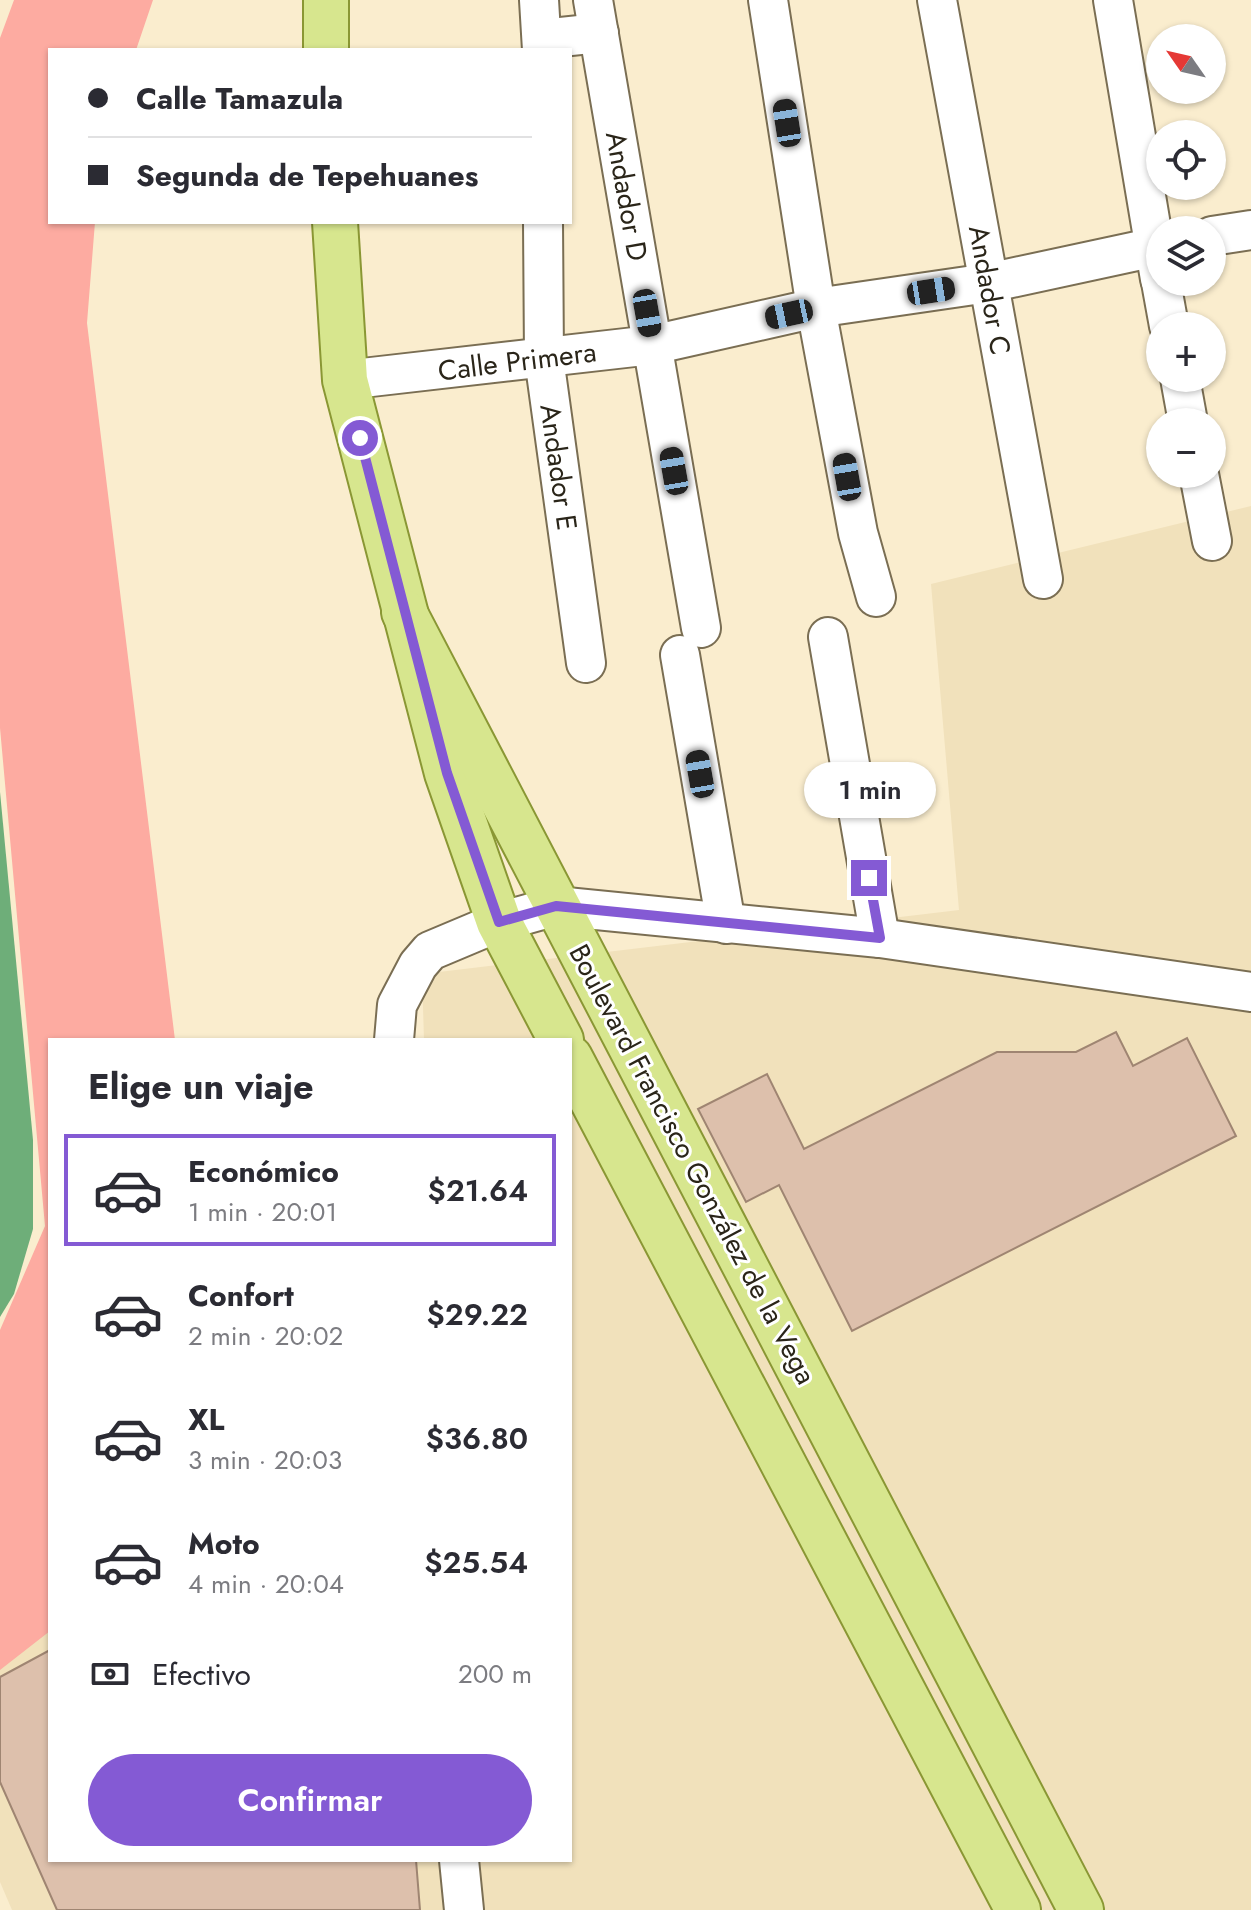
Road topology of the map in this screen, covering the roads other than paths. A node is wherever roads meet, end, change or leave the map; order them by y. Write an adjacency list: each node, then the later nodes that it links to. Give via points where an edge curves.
1 (326, 0): 8 (main road)
2 (539, 0): 7 (street)
3 (768, 0): 16 (street)
4 (937, 0): 15 (street, Andador C)
5 (1113, 0): 9 (street)
6 (596, 16): 7 (street); 17 (street, Andador D)
7 (542, 44)
8 (326, 48)
9 (1151, 216)
10 (335, 224): 19 (main road)
11 (543, 224): 18 (street, Andador E)
12 (1251, 230): 13 (street)
13 (1226, 234)
14 (1146, 265): 15 (street, Calle Primera)
15 (988, 283): 16 (street, Calle Primera); 22 (street, Andador C)
16 (816, 308): 17 (street, Calle Primera); 23 (street, via 858,533)
17 (652, 345): 18 (street, Calle Primera); 29 (street, Andador D)
18 (544, 358): 19 (street, Calle Primera); 26 (street, Andador E)
19 (345, 380): 24 (main road)
20 (1202, 488): 21 (street)
21 (1212, 541)
22 (1043, 579)
23 (876, 597)
24 (404, 612): 27 (main road, Boulevard Francisco González de la Vega); 28 (main road, Boulevard Francisco González de la Vega, via 447,773)
25 (828, 637): 30 (street)
26 (586, 663)
27 (556, 906): 28 (street); 29 (street); 35 (main road, Boulevard Francisco González de la Vega)
28 (499, 922): 32 (street, via 430,951 397,1005); 33 (main road, Boulevard Francisco González de la Vega)
29 (726, 924): 30 (street)
30 (880, 938): 31 (street)
31 (1251, 992)
32 (394, 1038)
33 (560, 1038)
34 (572, 1062): 36 (main road, Boulevard Francisco González de la Vega)
35 (760, 1293): 36 (main road); 37 (main road, Boulevard Francisco González de la Vega)
36 (709, 1323): 38 (main road, Boulevard Francisco González de la Vega)
37 (858, 1477): 38 (main road); 42 (main road, Boulevard Francisco González de la Vega)
38 (805, 1503): 41 (main road, Boulevard Francisco González de la Vega)
39 (459, 1862): 40 (street)
40 (464, 1910)
41 (1018, 1910)
42 (1081, 1910)

